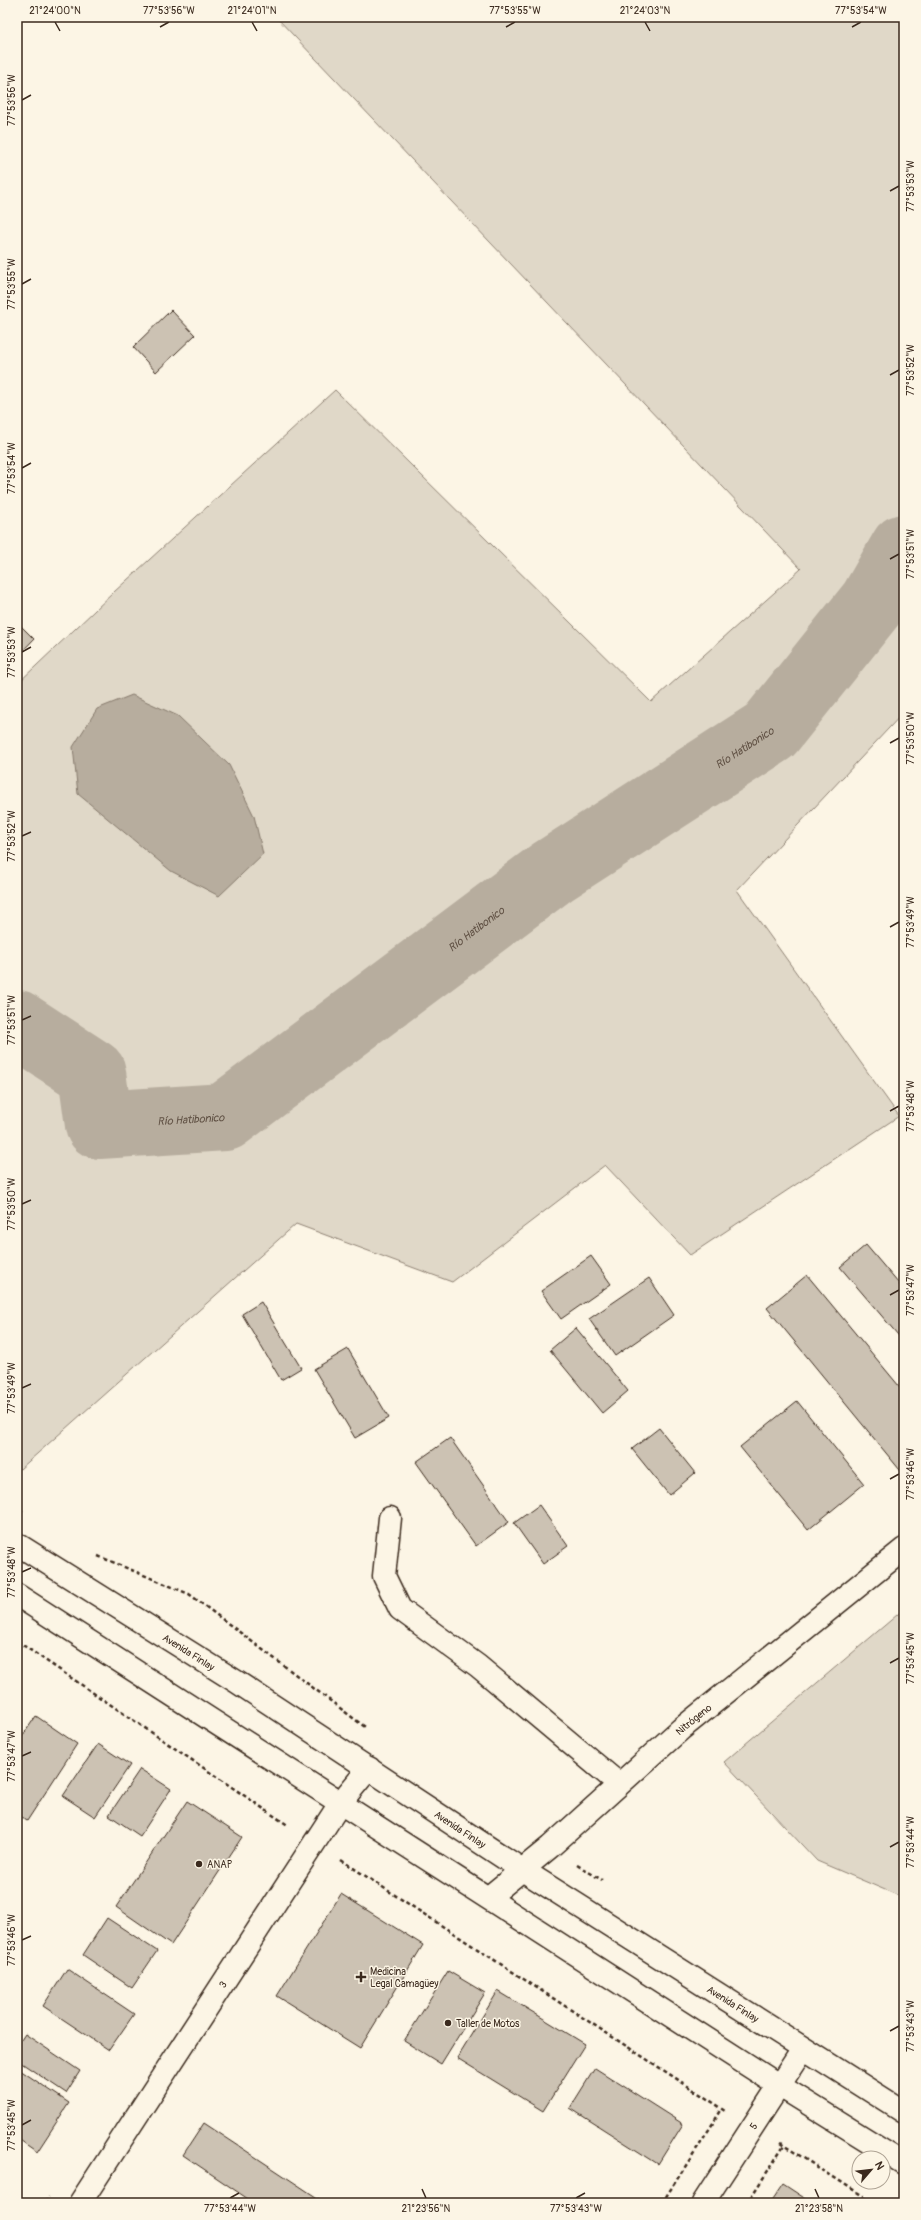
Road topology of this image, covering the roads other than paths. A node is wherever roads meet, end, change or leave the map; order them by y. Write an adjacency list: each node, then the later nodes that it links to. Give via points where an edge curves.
1 (390, 1518): 6 (main road, via 384,1576 400,1609 478,1666)
2 (17, 1544): 5 (main road, Avenida Finlay)
3 (904, 1549): 6 (main road, Nitrógeno, via 681,1729)
4 (17, 1595): 7 (main road)
5 (369, 1768): 7 (main road, 3); 8 (main road, Avenida Finlay)
6 (619, 1784): 8 (main road, Nitrógeno, via 550,1847)
7 (341, 1802): 9 (main road); 14 (main road, 3)
8 (521, 1869): 9 (main road, Nitrógeno); 10 (main road, Avenida Finlay)
9 (489, 1897): 11 (main road)
10 (803, 2049): 11 (main road, 5); 12 (main road, Avenida Finlay)
11 (780, 2086): 13 (main road); 15 (main road, 5)
12 (904, 2112)
13 (904, 2163)
14 (80, 2203)
15 (703, 2203)

